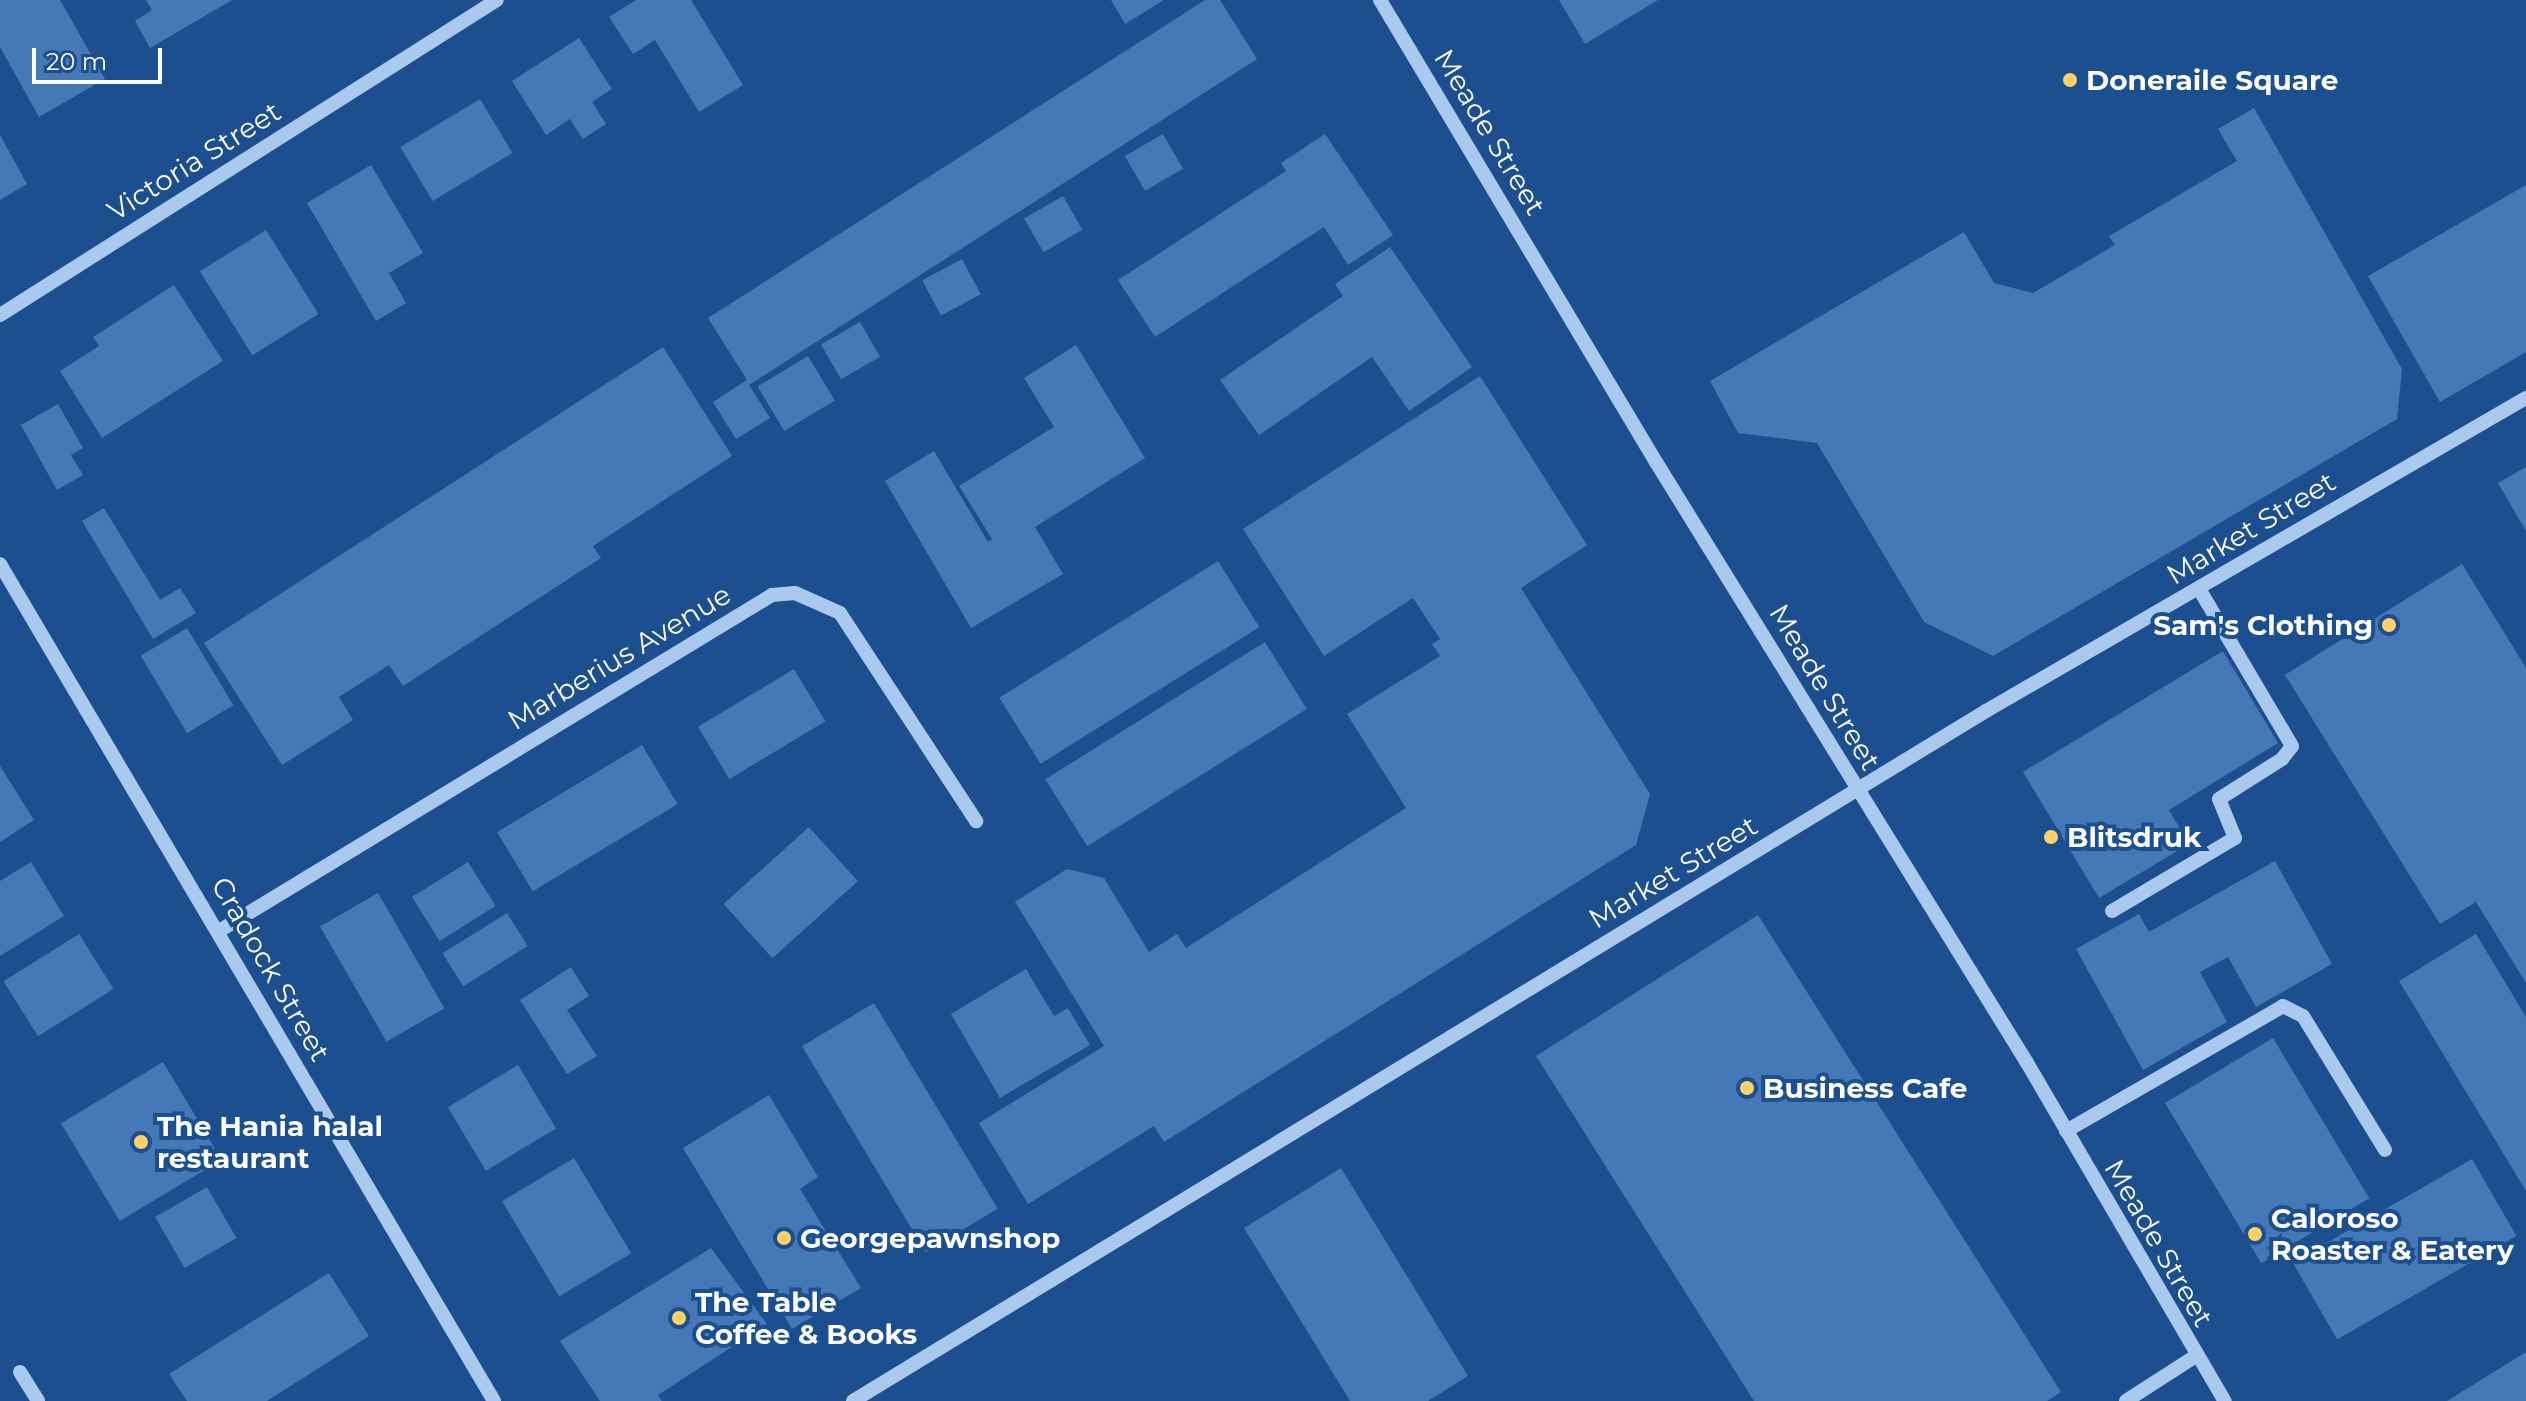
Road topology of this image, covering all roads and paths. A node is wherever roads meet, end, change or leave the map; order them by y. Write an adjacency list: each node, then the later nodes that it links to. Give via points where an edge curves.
1 (497, 0): 3 (street, Victoria Street)
2 (1380, 0): 8 (street, Meade Street)
3 (481, 4): 4 (street, Victoria Street)
4 (0, 315)
5 (2526, 398): 7 (street, Market Street)
6 (0, 564): 11 (street, Cradock Street)
7 (2199, 589): 8 (street, Market Street); 10 (street, via 2292,746 2282,759 2219,799 2235,838)
8 (1859, 792): 12 (street, Meade Street); 18 (street, Market Street)
9 (976, 821): 11 (street, Marberius Avenue, via 840,613 795,593 772,595)
10 (2112, 911)
11 (219, 931): 17 (street, Cradock Street)
12 (2066, 1131): 13 (street, via 2283,1006 2303,1016); 14 (street, Meade Street)
13 (2385, 1150)
14 (2194, 1357): 19 (street); 20 (street, Meade Street)
15 (20, 1372): 16 (street)
16 (38, 1401)
17 (494, 1401)
18 (853, 1401)
19 (2126, 1401)
20 (2225, 1401)

